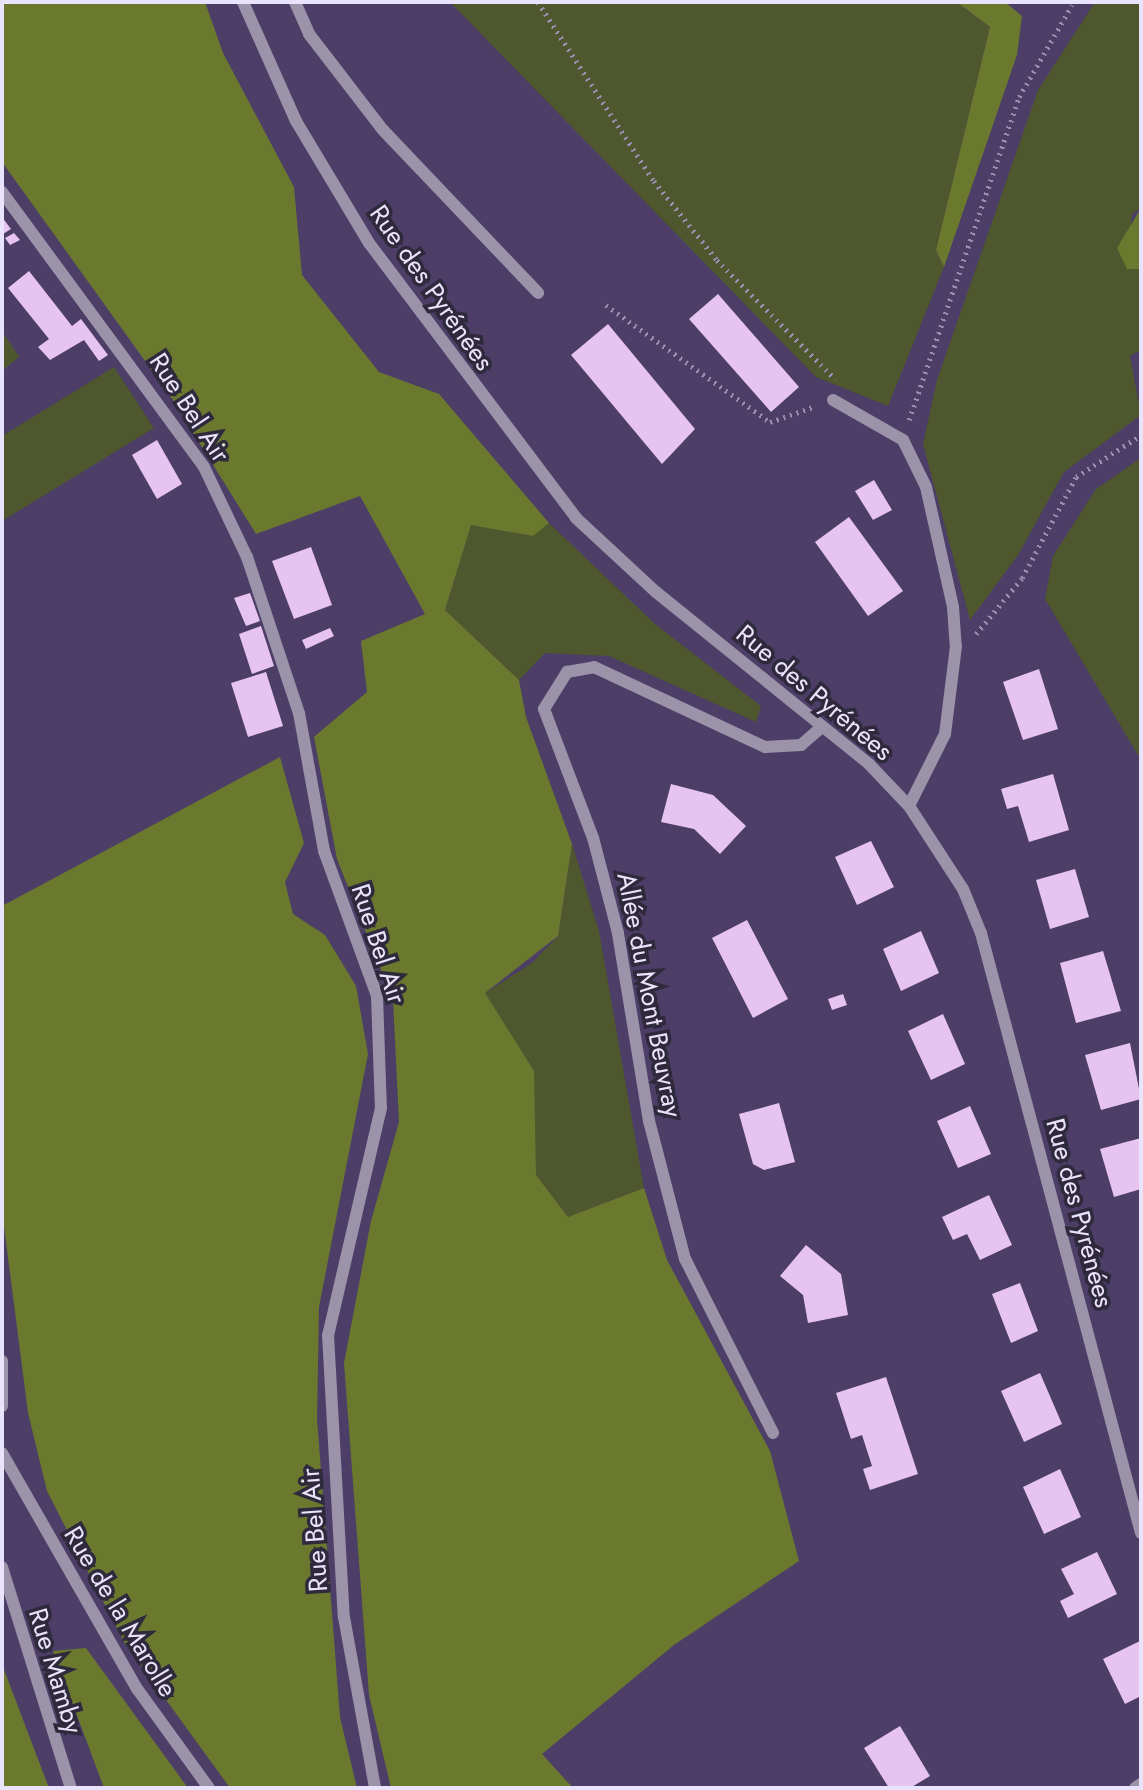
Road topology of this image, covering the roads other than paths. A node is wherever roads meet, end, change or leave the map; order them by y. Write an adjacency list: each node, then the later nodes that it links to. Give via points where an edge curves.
1 (243, 2): 6 (street, Rue des Pyrénées, via 296,121 369,243 538,471 612,554)
2 (295, 2): 4 (street, via 309,34 383,130)
3 (2, 192): 17 (street, Rue Bel Air, via 204,467 247,557 299,713 324,851 377,996 381,1108 328,1335 344,1617)
4 (538, 293)
5 (833, 400): 7 (street, via 902,440 926,487 942,552 955,659 945,734)
6 (822, 727): 7 (street, Rue des Pyrénées); 10 (street, Allée du Mont Beuvray, via 801,745 765,747 594,667 567,672 544,709 593,838 618,933 649,1121 685,1259)
7 (909, 806): 12 (street, Rue des Pyrénées, via 963,889 981,933)
8 (2, 1361): 9 (street)
9 (2, 1406)
10 (773, 1433)
11 (2, 1452): 16 (street, Rue de la Marolle, via 138,1690)
12 (1141, 1533)
13 (2, 1567): 15 (street, Rue Mamby)
14 (1141, 1784): 18 (street)
15 (71, 1788)
16 (209, 1788)
17 (375, 1788)
18 (1135, 1788)

